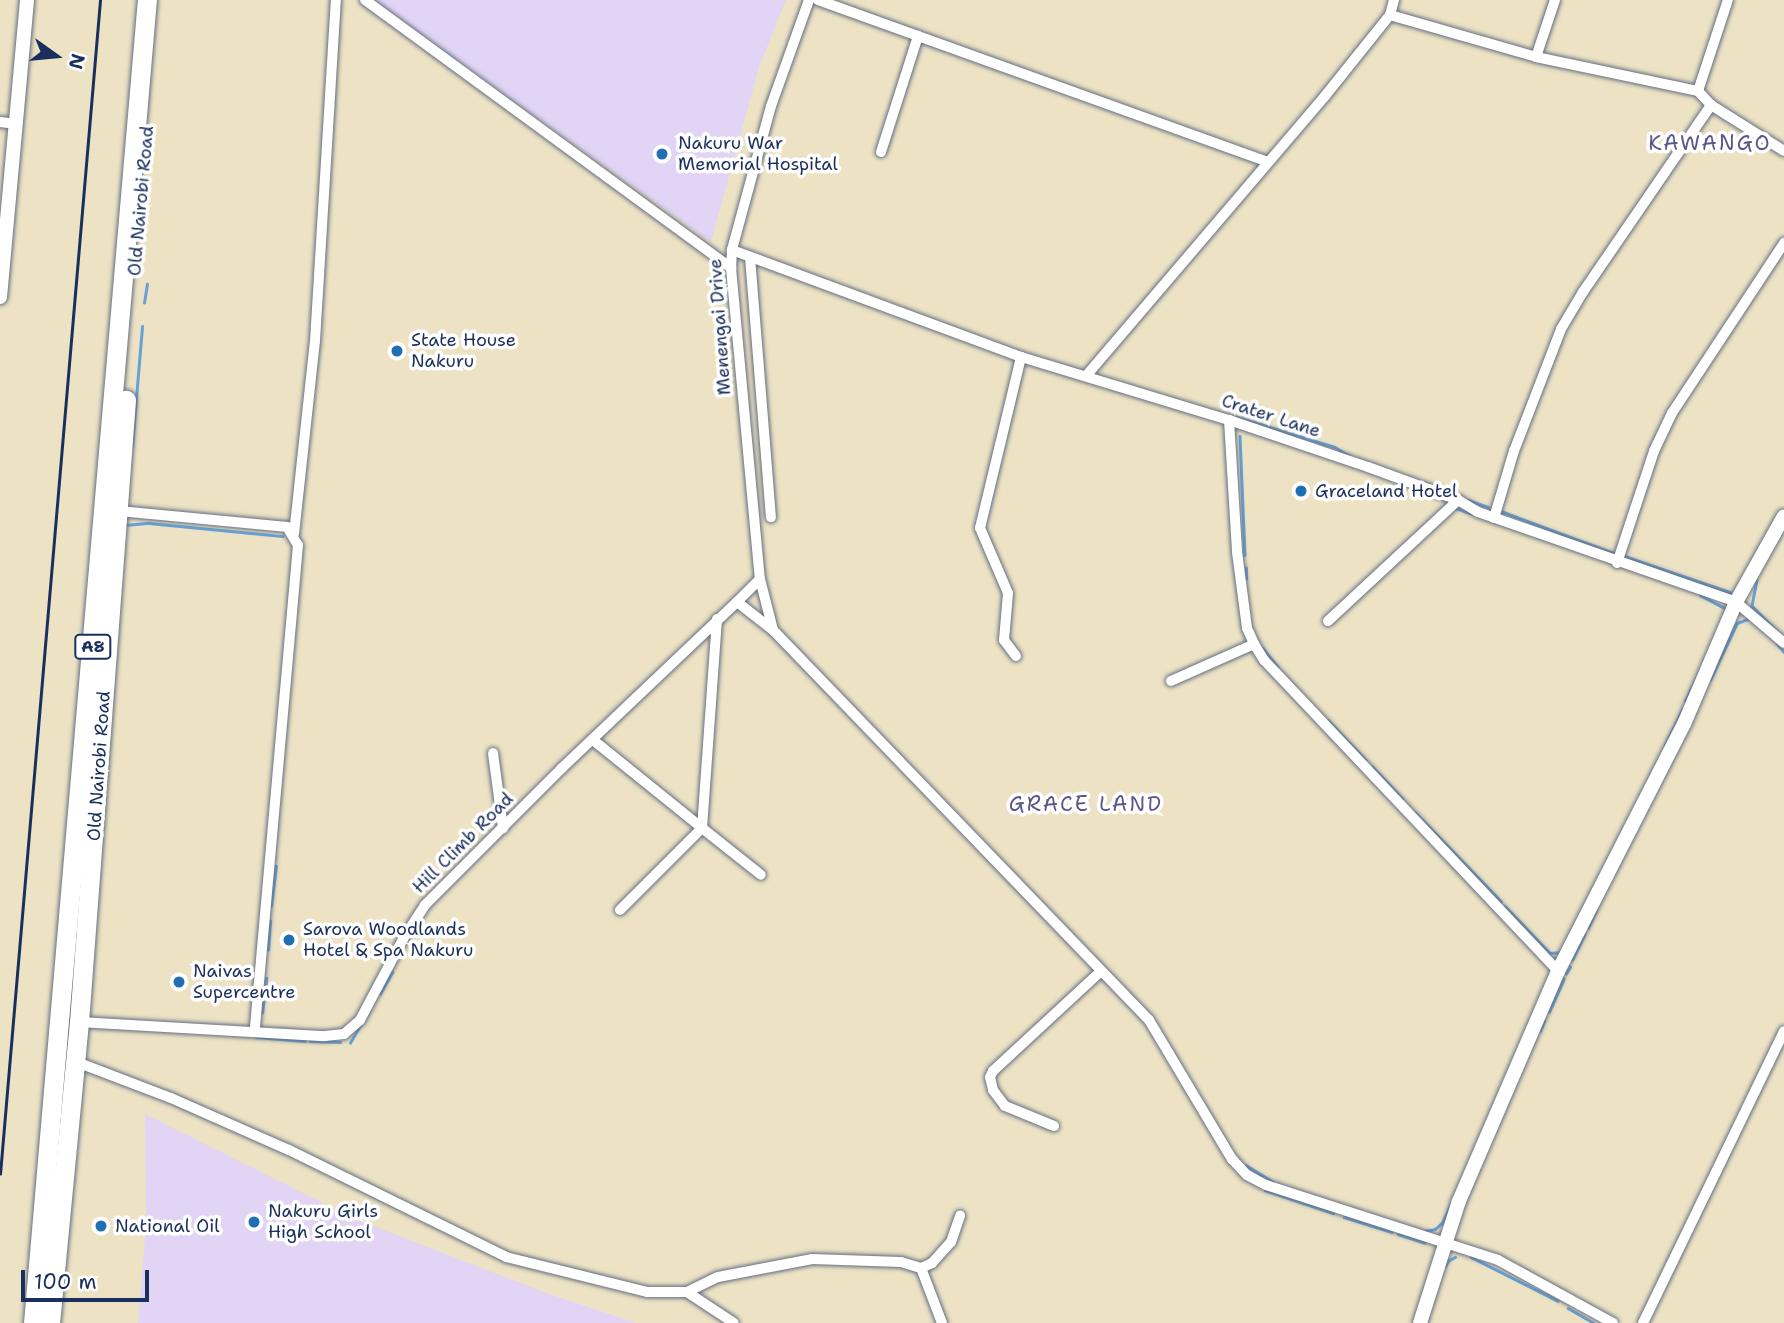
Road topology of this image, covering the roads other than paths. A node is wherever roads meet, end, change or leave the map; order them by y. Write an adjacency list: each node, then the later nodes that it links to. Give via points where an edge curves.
1 (27, 0): 17 (street)
2 (146, 0): 60 (highway, Old Nairobi Road / A8)
3 (160, 0): 30 (highway, Old Nairobi Road / A8)
4 (336, 0): 34 (street, via 315,341)
5 (365, 0): 24 (street)
6 (809, 0): 22 (street, Menengai Drive, via 771,106)
7 (818, 0): 12 (street)
8 (1394, 0): 11 (street)
9 (1555, 0): 13 (street)
10 (1728, 0): 14 (street)
11 (1390, 15): 13 (street); 20 (street)
12 (918, 36): 19 (street); 20 (street)
13 (1536, 57): 14 (street)
14 (1698, 91): 15 (street)
15 (1711, 105): 18 (street); 33 (street, via 1561,330 1514,451)
16 (0, 122): 17 (street)
17 (17, 124): 25 (street)
18 (1784, 151)
19 (881, 152)
20 (1268, 162): 27 (street)
21 (1784, 243): 35 (street, via 1672,413 1654,451)
22 (732, 250): 23 (street, Crater Lane); 24 (street, Menengai Drive)
23 (750, 257): 26 (street, Crater Lane); 32 (street)
24 (731, 268): 36 (street, Menengai Drive)
25 (0, 297)
26 (1021, 357): 27 (street, Crater Lane); 44 (street, via 980,528 1008,593 1004,640)
27 (1086, 376): 28 (street, Crater Lane)
28 (1229, 420): 29 (street, Crater Lane); 43 (street, via 1237,552 1247,628)
29 (1458, 500): 33 (street, Crater Lane); 40 (street)
30 (119, 510): 34 (street, via 287,527); 54 (highway, Old Nairobi Road / A8)
31 (1784, 516): 38 (street)
32 (771, 517)
33 (1494, 518): 35 (street, Crater Lane)
34 (294, 534): 55 (street, via 298,545)
35 (1617, 563): 38 (street, Crater Lane)
36 (760, 579): 37 (street, Hill Climb Road); 41 (street, Menengai Drive)
37 (737, 601): 39 (street, Hill Climb Road); 41 (street)
38 (1736, 603): 42 (street, Crater Lane); 52 (street, via 1684,724)
39 (717, 620): 46 (street, Hill Climb Road); 49 (street)
40 (1328, 621)
41 (773, 630): 53 (street)
42 (1784, 643)
43 (1254, 644): 45 (street); 52 (street, via 1264,660)
44 (1016, 656)
45 (1171, 681)
46 (593, 740): 48 (street, Hill Climb Road); 49 (street)
47 (494, 753): 48 (street)
48 (503, 828): 55 (street, Hill Climb Road, via 419,912 352,1029 337,1037)
49 (702, 828): 50 (street); 51 (street)
50 (761, 875)
51 (620, 910)
52 (1559, 971): 61 (street)
53 (1100, 972): 58 (street, via 990,1077 1004,1106); 61 (street, via 1149,1020 1232,1159 1247,1175)
54 (79, 1022): 55 (street, Hill Climb Road); 57 (highway, Old Nairobi Road / A8)
55 (255, 1031)
56 (1784, 1031): 73 (street)
57 (74, 1060): 60 (highway, Old Nairobi Road / A8); 64 (street, via 278,1145 506,1257 647,1292)
58 (1054, 1126)
59 (960, 1216): 62 (street, via 951,1242)
60 (48, 1236): 63 (highway, Old Nairobi Road / A8); 65 (highway); 68 (highway, via 62,1272)
61 (1444, 1244): 71 (street); 72 (street, via 1498,1260)
62 (921, 1268): 64 (street, via 869,1259 812,1259 718,1277); 70 (street)
63 (45, 1292): 66 (highway, A8); 67 (highway, Old Nairobi Road / A8)
64 (687, 1292): 69 (street)
65 (21, 1323)
66 (33, 1323)
67 (50, 1323)
68 (61, 1323)
69 (734, 1323)
70 (942, 1323)
71 (1420, 1323)
72 (1613, 1323)
73 (1643, 1323)

